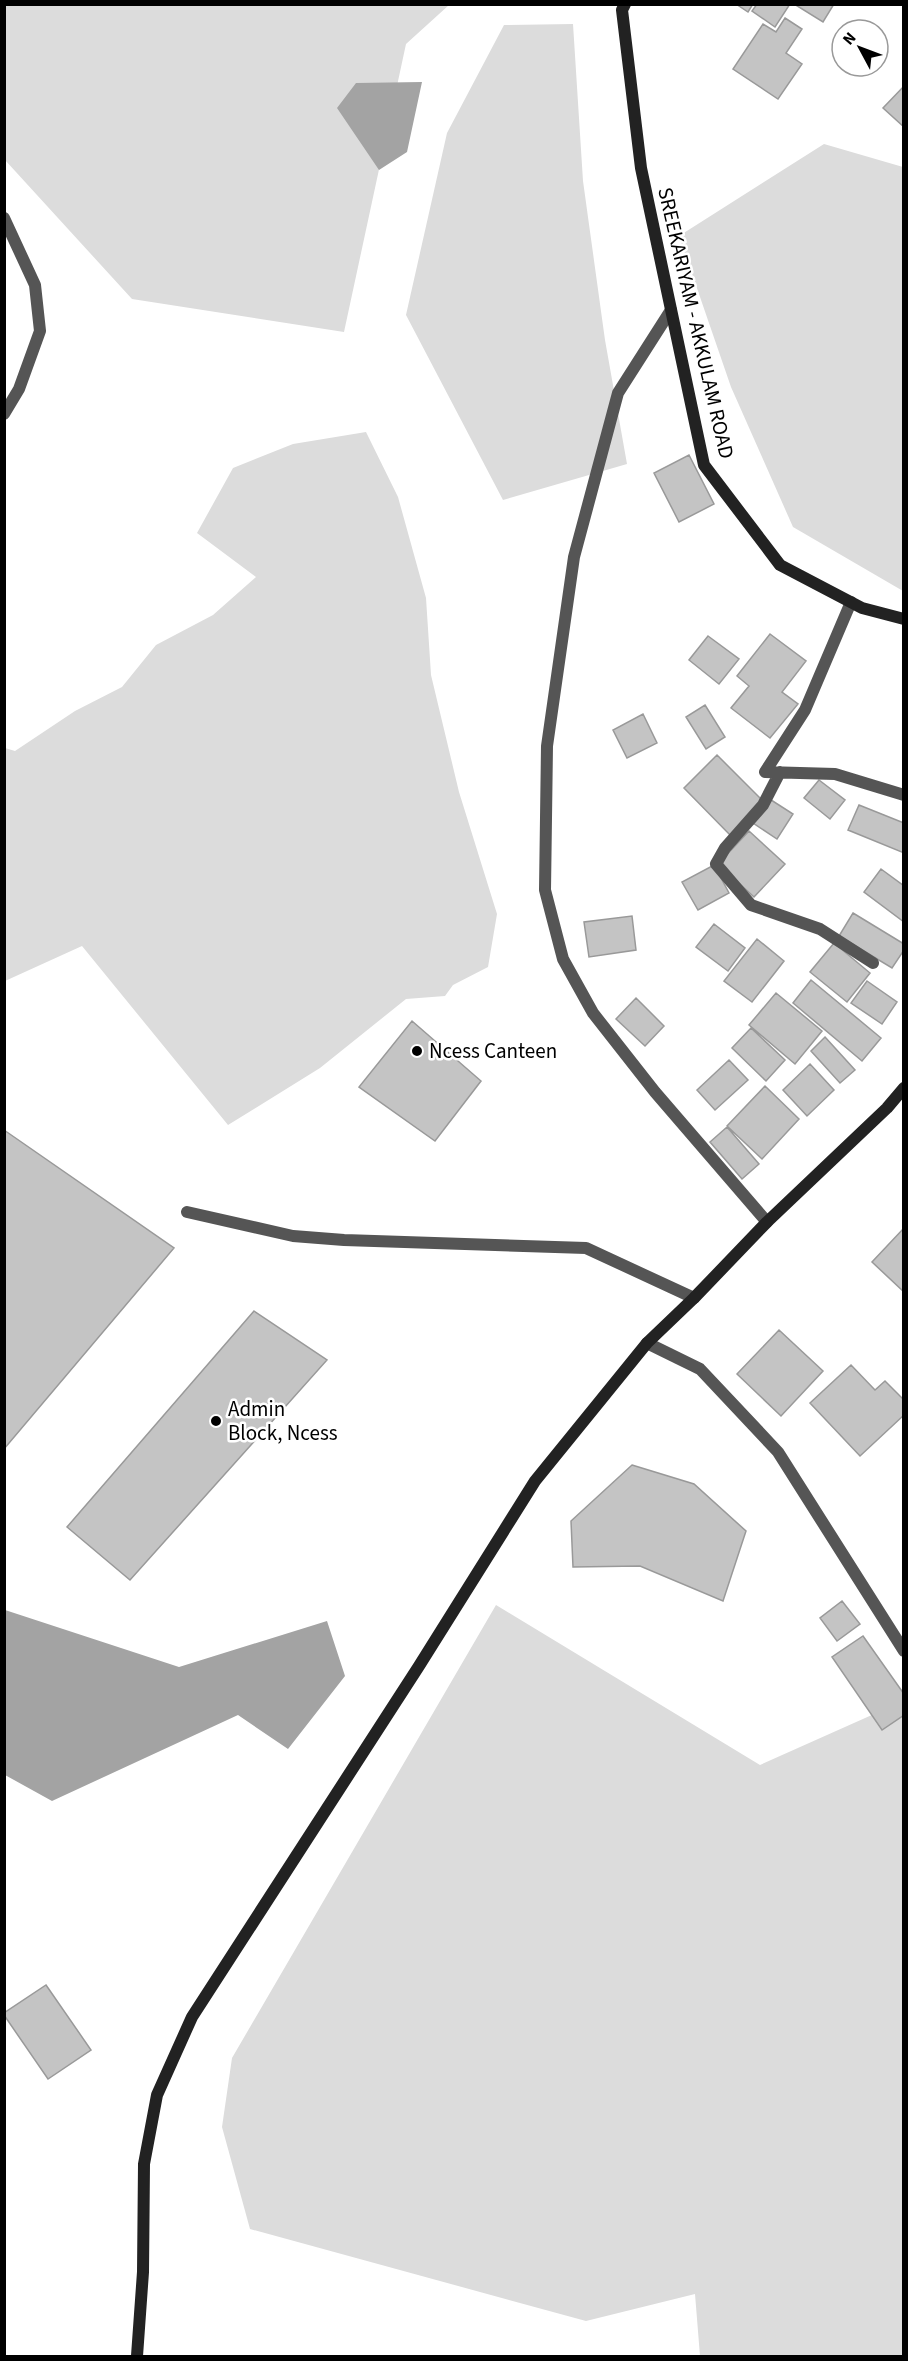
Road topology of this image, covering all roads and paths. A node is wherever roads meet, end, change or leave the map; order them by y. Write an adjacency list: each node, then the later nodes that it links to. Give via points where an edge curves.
1 (625, 4): 3 (main road, SREEKARIYAM - AKKULAM ROAD, via 622,10 641,168)
2 (4, 218): 4 (street, via 36,285 40,331 20,389)
3 (671, 310): 5 (main road, SREEKARIYAM - AKKULAM ROAD, via 704,465 780,565); 12 (street, via 618,393 574,556 547,746 545,890 563,959 593,1013)
4 (4, 414)
5 (850, 602): 6 (main road, SREEKARIYAM - AKKULAM ROAD); 7 (street, via 805,710 765,772)
6 (903, 619)
7 (780, 772): 8 (street, via 835,774); 9 (street, via 764,805 725,848 716,864 751,905 820,929)
8 (903, 795)
9 (873, 963)
10 (903, 1088): 12 (main road, via 887,1108)
11 (187, 1212): 13 (street, via 293,1236 586,1248)
12 (767, 1222): 13 (main road)
13 (694, 1298): 14 (main road)
14 (646, 1343): 15 (street, via 700,1369 778,1452); 16 (main road, via 535,1481 192,2017 157,2095 144,2164)
15 (903, 1651)
16 (137, 2356)

